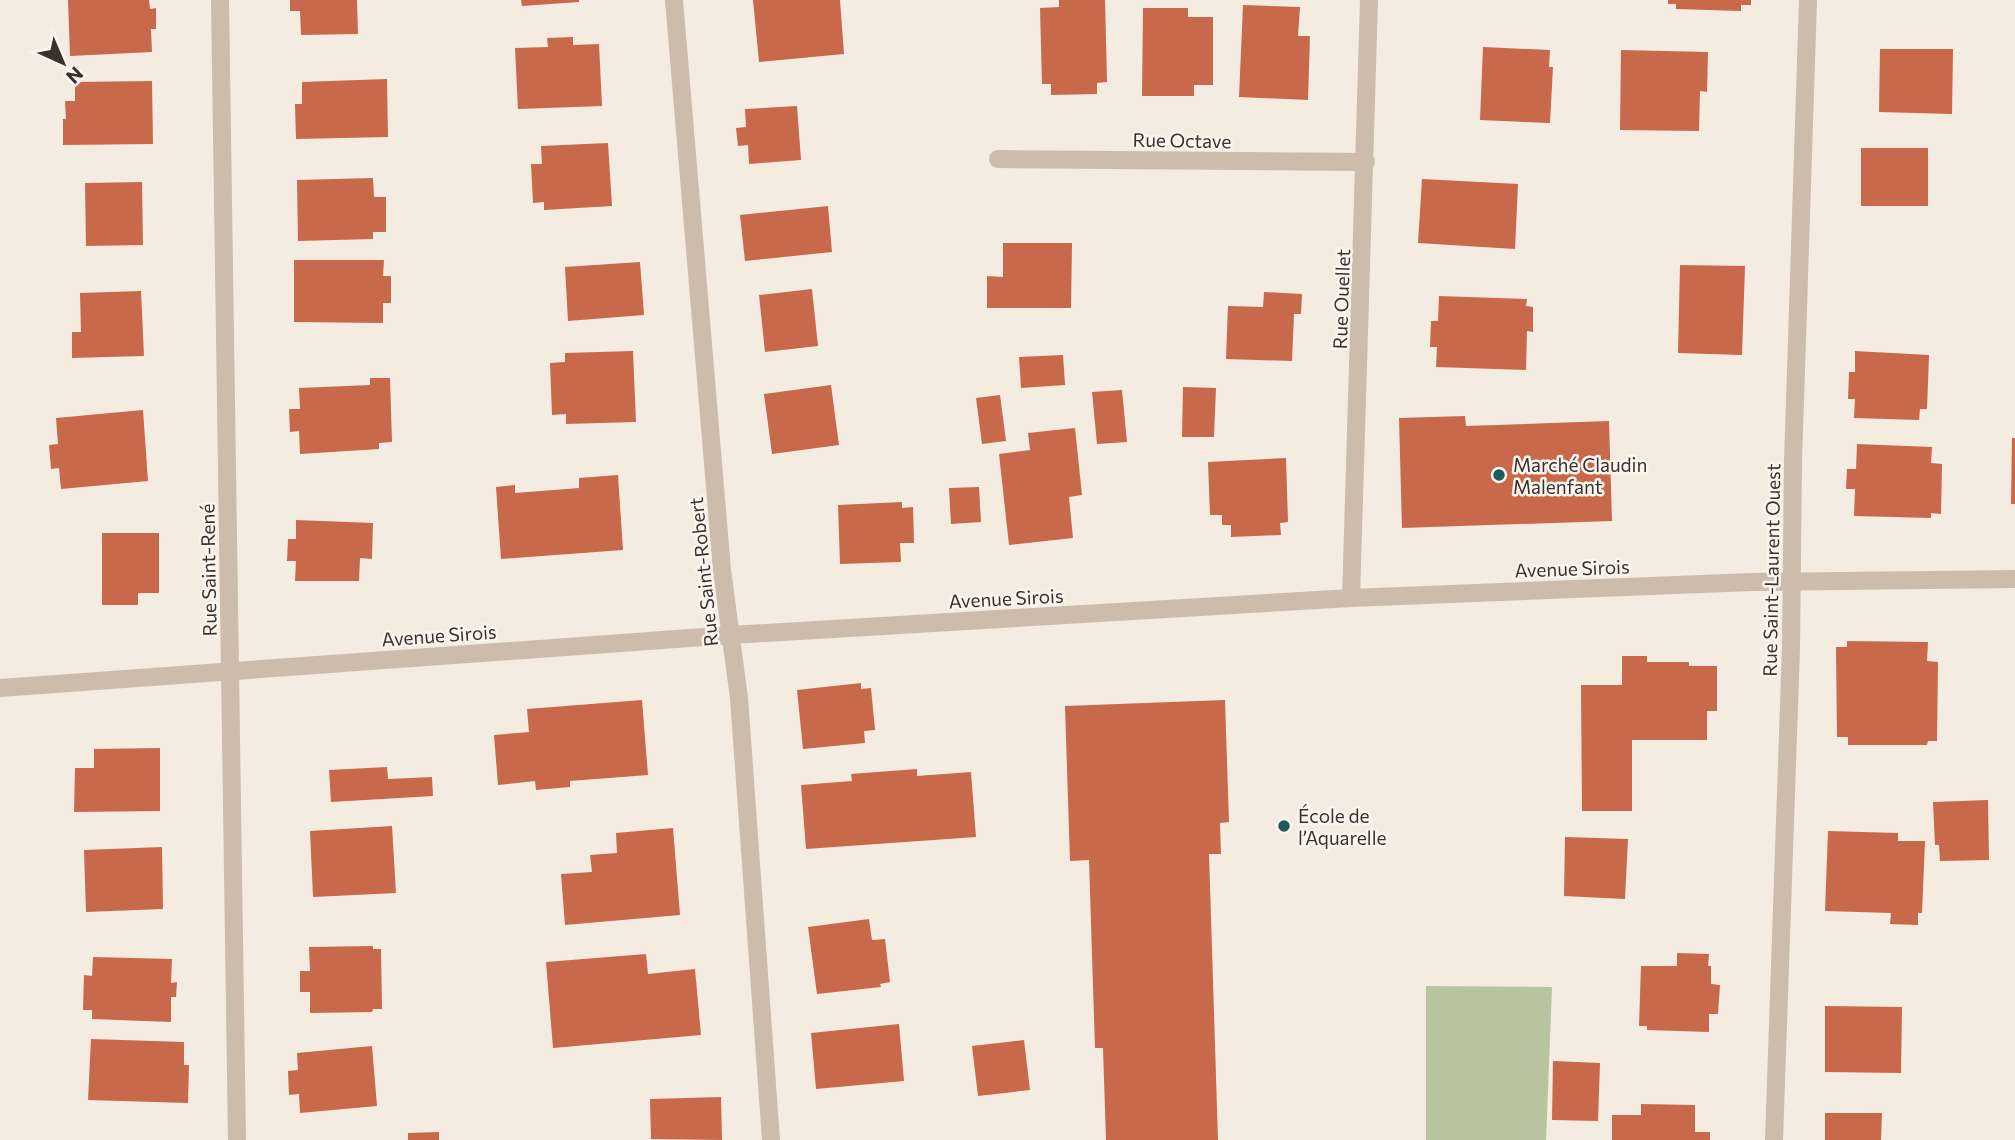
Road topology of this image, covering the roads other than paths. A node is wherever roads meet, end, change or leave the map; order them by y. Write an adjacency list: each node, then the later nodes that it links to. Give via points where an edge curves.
1 (220, 0): 11 (street, Rue Saint-René)
2 (674, 0): 10 (street, Rue Saint-Robert)
3 (1369, 0): 6 (street, Rue Ouellet)
4 (1808, 0): 8 (street, Rue Saint-Laurent Ouest)
5 (998, 159): 6 (street, Rue Octave)
6 (1366, 162): 9 (street, Rue Ouellet)
7 (2015, 579): 8 (street, Avenue Sirois)
8 (1793, 582): 9 (street, Avenue Sirois); 15 (street, Rue Saint-Laurent Ouest)
9 (1351, 598): 10 (street, Avenue Sirois)
10 (730, 635): 11 (street, Avenue Sirois); 14 (street, Rue Saint-Robert, via 739,698)
11 (230, 670): 12 (street, Avenue Sirois); 13 (street, Rue Saint-René)
12 (0, 688)
13 (237, 1140)
14 (771, 1140)
15 (1774, 1140)

